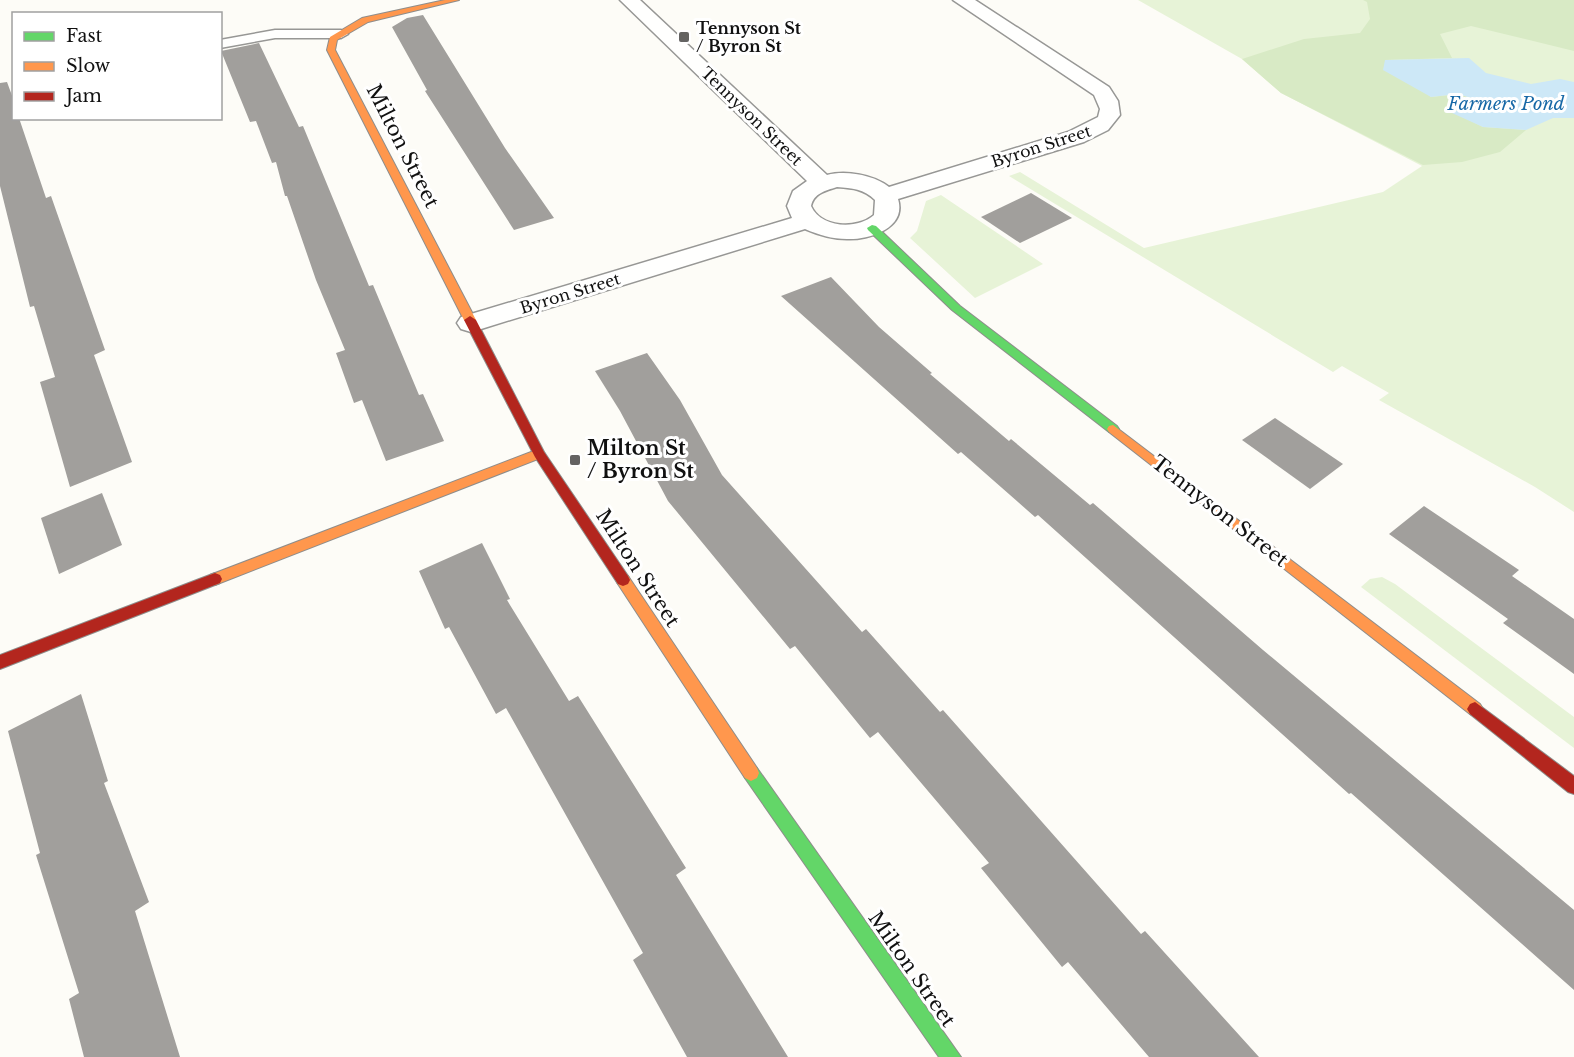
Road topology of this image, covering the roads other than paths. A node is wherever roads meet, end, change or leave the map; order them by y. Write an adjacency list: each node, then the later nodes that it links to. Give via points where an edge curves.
1 (455, 0): 4 (street, via 365,20)
2 (630, 0): 6 (street, Tennyson Street)
3 (962, 0): 7 (street, Byron Street, via 1102,92 1110,102 1111,116 1098,128 1076,137)
4 (340, 34): 5 (lane, via 275,34); 10 (street, Milton Street, via 333,39 331,50)
5 (222, 44)
6 (822, 183): 7 (street, via 850,181); 8 (street, via 802,195 798,204)
7 (885, 195): 9 (street, via 890,204 888,213)
8 (807, 221): 9 (street, via 844,233); 10 (street, Byron Street)
9 (872, 228): 13 (street, Tennyson Street, via 956,308)
10 (471, 323): 11 (street, Milton Street)
11 (539, 454): 12 (street); 14 (street, Milton Street, via 760,789)
12 (0, 662)
13 (1574, 786)
14 (951, 1057)

